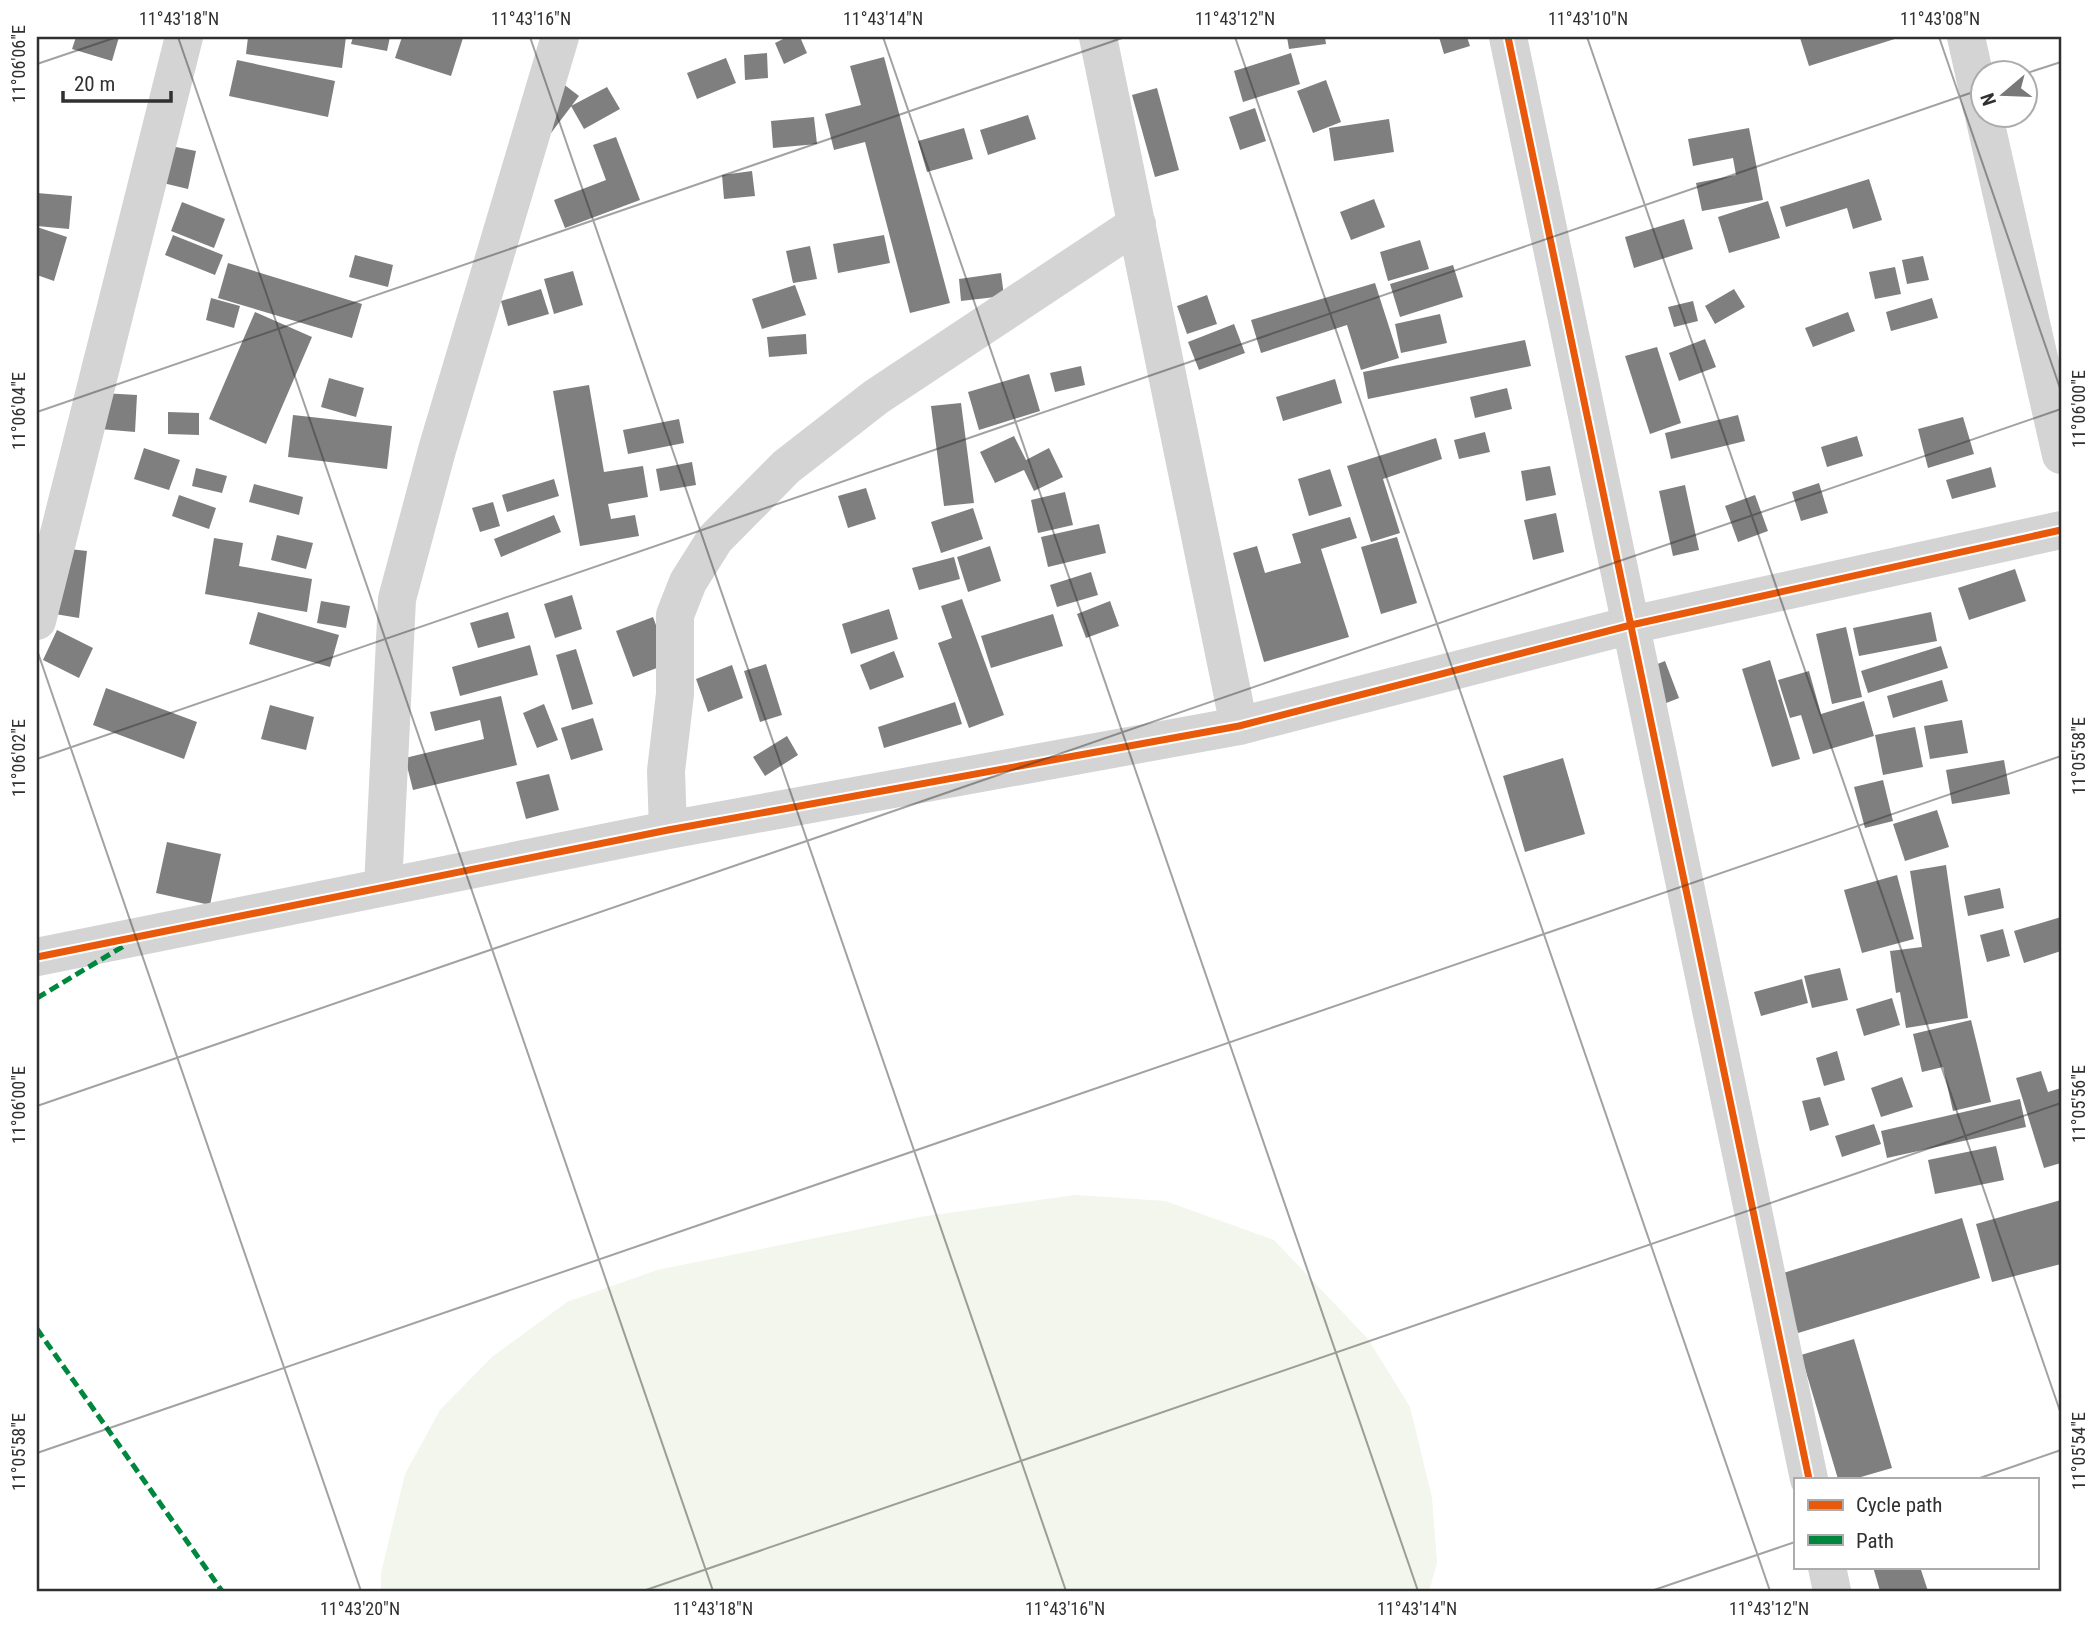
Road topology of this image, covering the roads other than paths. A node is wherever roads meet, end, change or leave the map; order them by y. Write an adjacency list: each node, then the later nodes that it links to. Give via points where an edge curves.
1 (184, 37): 11 (street)
2 (560, 37): 15 (street, via 397,599)
3 (1098, 37): 8 (street)
4 (1508, 37): 12 (street)
5 (1966, 37): 6 (street)
6 (1971, 60)
7 (1987, 130): 9 (street)
8 (1137, 224): 13 (street); 14 (street, via 876,397 786,467 715,539 688,582 675,615 676,694 666,771)
9 (2061, 455)
10 (2061, 530): 12 (street)
11 (37, 621)
12 (1632, 625): 13 (street); 17 (street)
13 (1239, 726): 14 (street)
14 (668, 830): 15 (street)
15 (383, 887): 16 (street)
16 (37, 957)
17 (1809, 1478)
18 (1827, 1568): 19 (street)
19 (1832, 1591)

